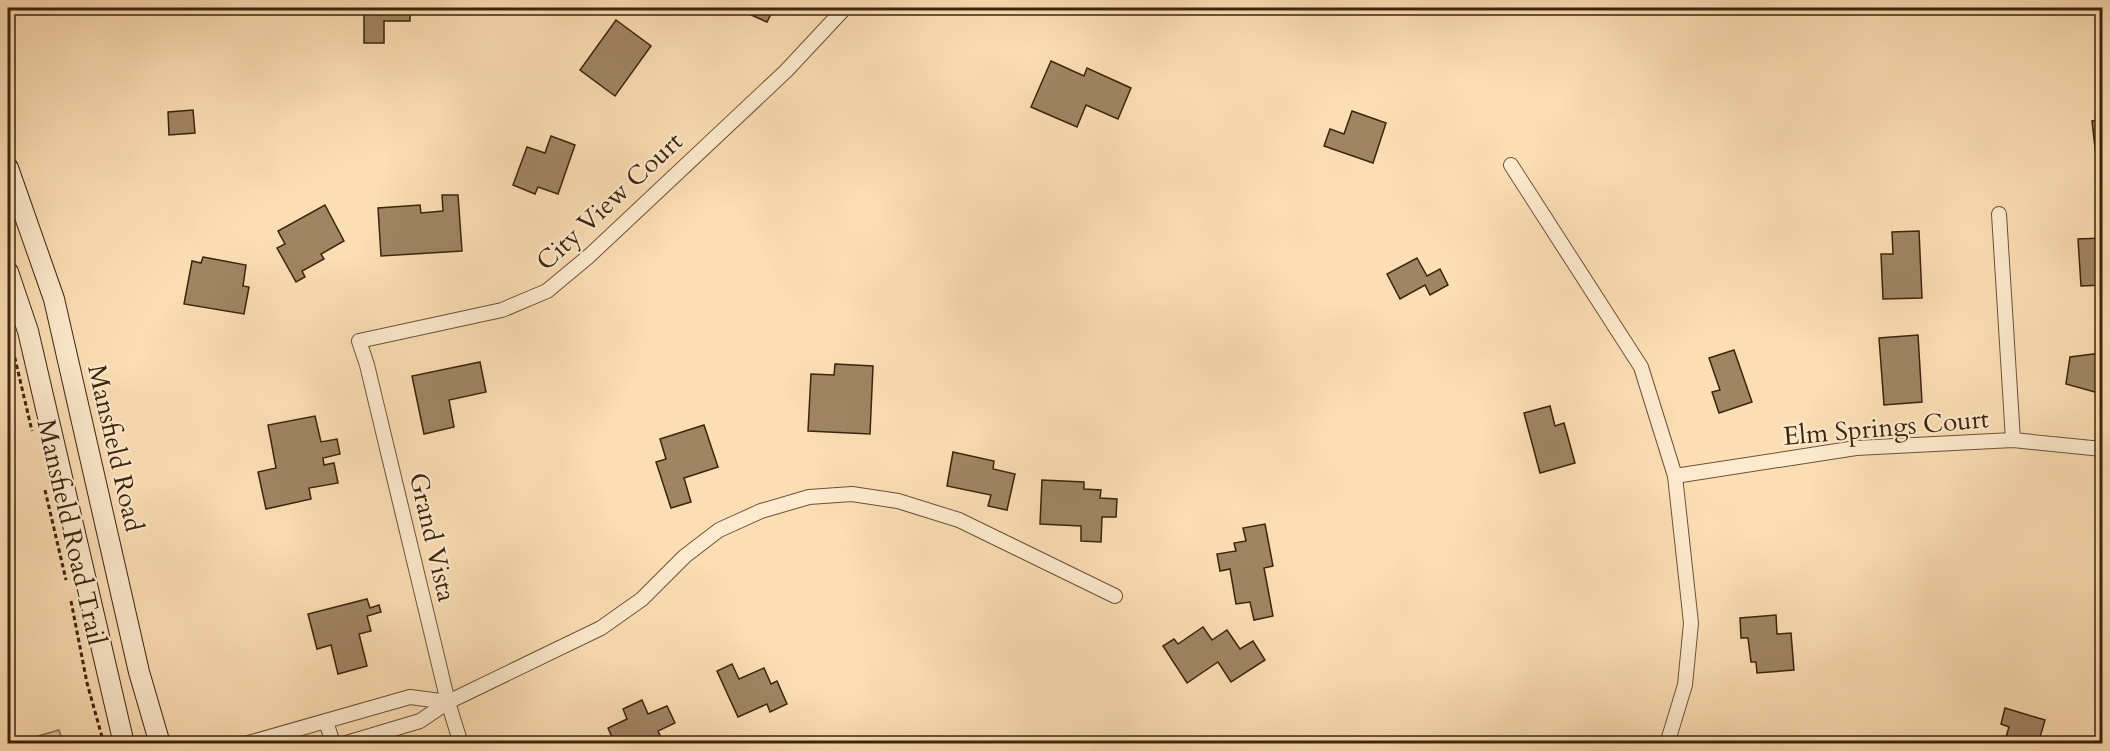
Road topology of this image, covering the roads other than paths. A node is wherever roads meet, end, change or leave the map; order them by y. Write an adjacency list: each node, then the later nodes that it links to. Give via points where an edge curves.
1 (843, 10): 6 (street, City View Court, via 786,71 547,291 502,310)
2 (1511, 165): 9 (street, via 1641,367)
3 (8, 168): 14 (main road, Mansfield Road, via 54,299 139,672)
4 (1999, 214): 7 (street)
5 (8, 272): 13 (main road, via 28,331)
6 (359, 341): 11 (street, Grand Vista)
7 (2013, 440): 8 (street, Elm Springs Court); 9 (street, Elm Springs Court, via 1856,448)
8 (2103, 448)
9 (1675, 476): 19 (street, via 1691,623 1685,685)
10 (1115, 596): 11 (street, via 959,520 898,501 852,494 809,497 761,511 719,530 685,556 642,598 601,628)
11 (448, 702): 12 (street, via 410,697); 17 (street, via 420,721); 18 (street, Grand Vista)
12 (326, 721): 15 (street); 16 (street)
13 (124, 744)
14 (160, 744)
15 (245, 744)
16 (333, 744)
17 (343, 744)
18 (460, 744)
19 (1667, 744)

